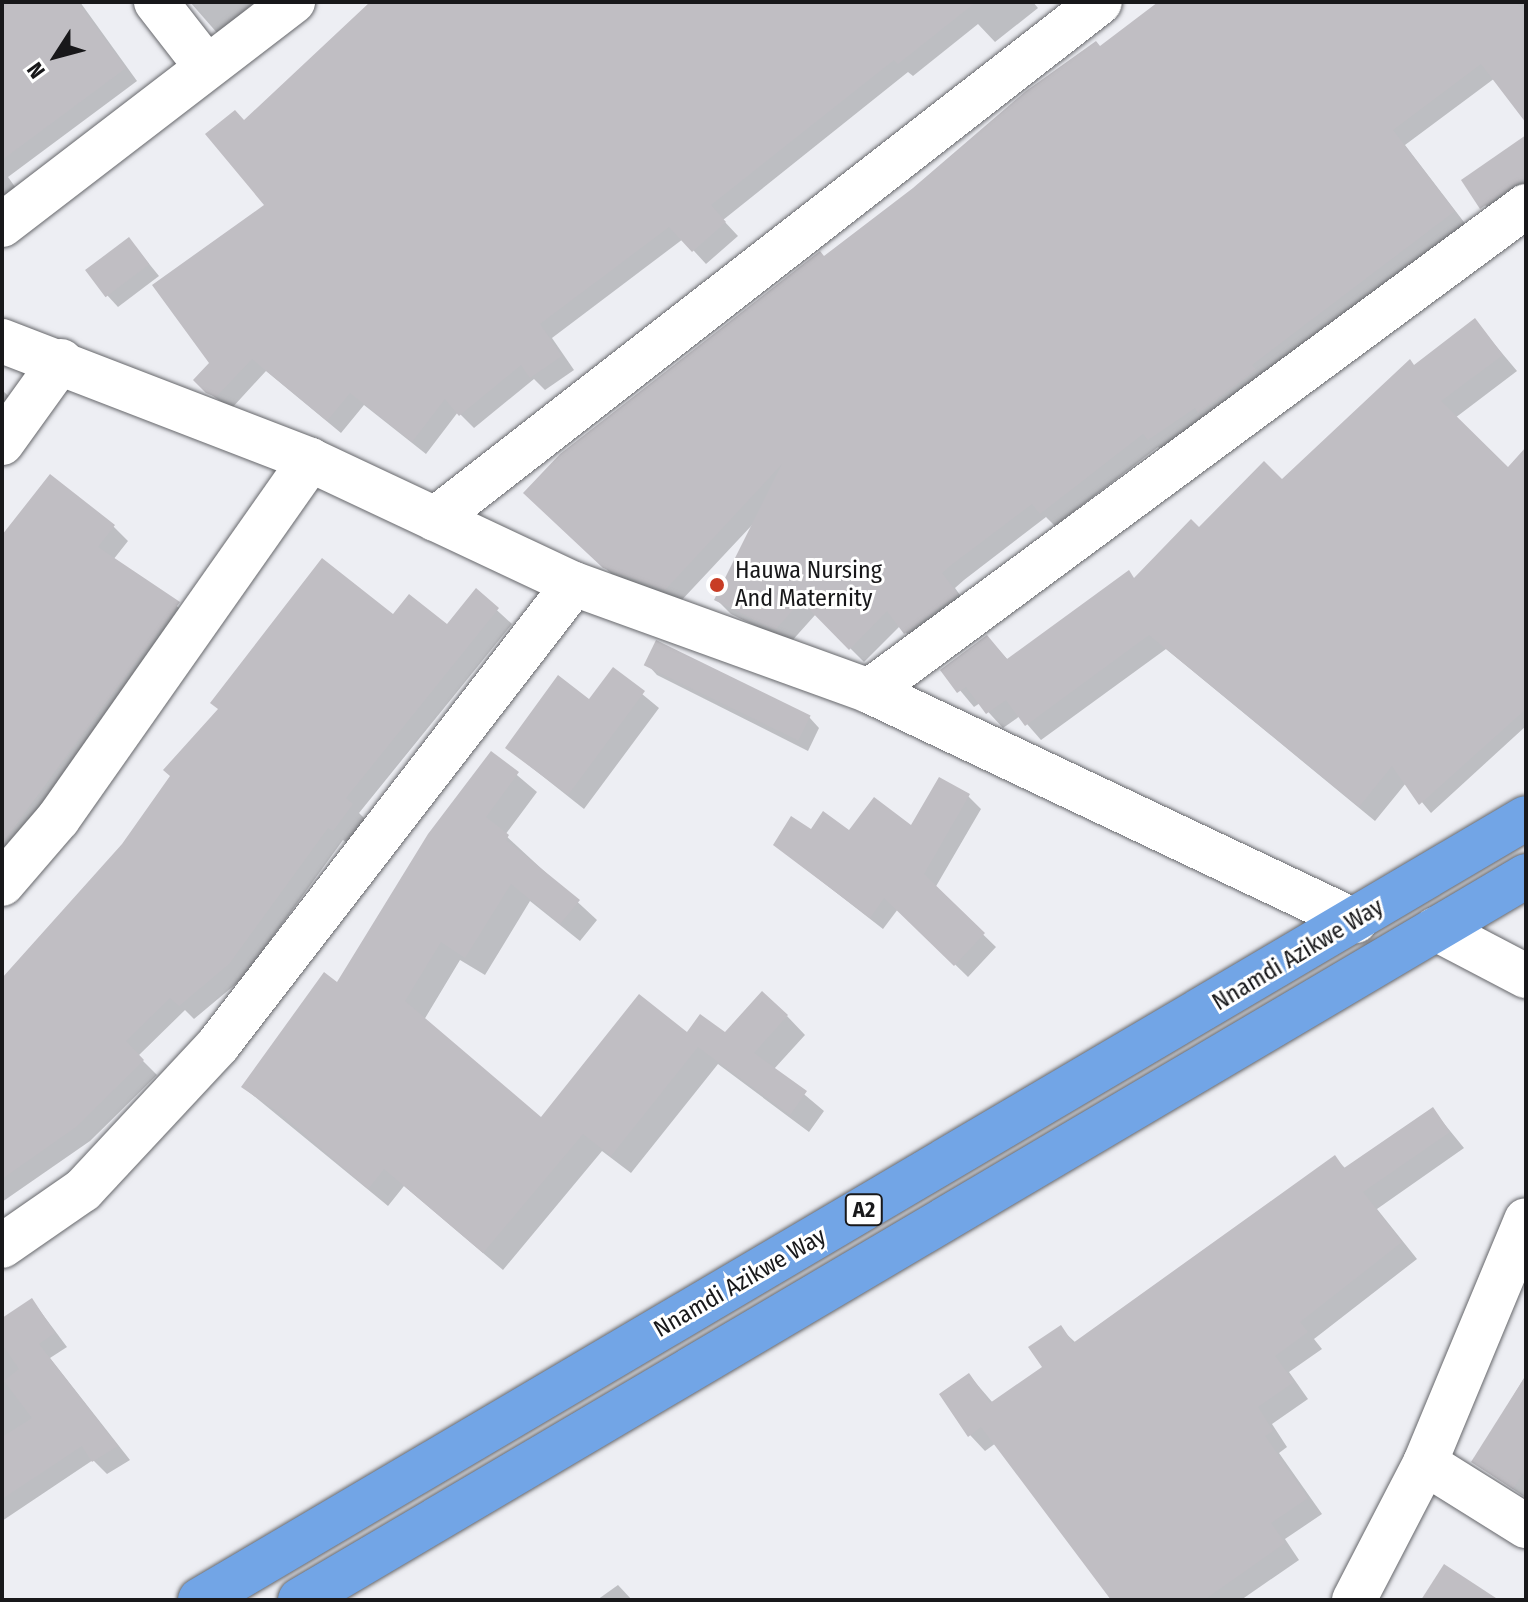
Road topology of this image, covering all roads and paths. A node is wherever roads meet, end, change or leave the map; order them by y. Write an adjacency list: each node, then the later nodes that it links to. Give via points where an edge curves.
1 (156, 2): 4 (street)
2 (293, 2): 4 (street)
3 (1100, 2): 11 (street)
4 (205, 65): 6 (street)
5 (1526, 206): 13 (street)
6 (2, 225)
7 (2, 341): 8 (street)
8 (61, 361): 9 (street); 10 (street)
9 (2, 443)
10 (310, 460): 11 (street); 16 (street, via 58,819)
11 (435, 519): 12 (street)
12 (574, 584): 13 (street); 21 (street, via 218,1045 83,1190)
13 (869, 691): 17 (street)
14 (1526, 818): 17 (highway, Nnamdi Azikwe Way / A2)
15 (1526, 876): 18 (highway, Nnamdi Azikwe Way / A2)
16 (2, 884)
17 (1355, 921): 24 (highway, Nnamdi Azikwe Way / A2)
18 (1436, 929): 19 (street); 25 (highway, Nnamdi Azikwe Way / A2)
19 (1526, 976)
20 (1526, 1220): 22 (street)
21 (2, 1246)
22 (1425, 1463): 23 (street); 26 (street)
23 (1526, 1526)
24 (200, 1600)
25 (300, 1600)
26 (1354, 1600)

